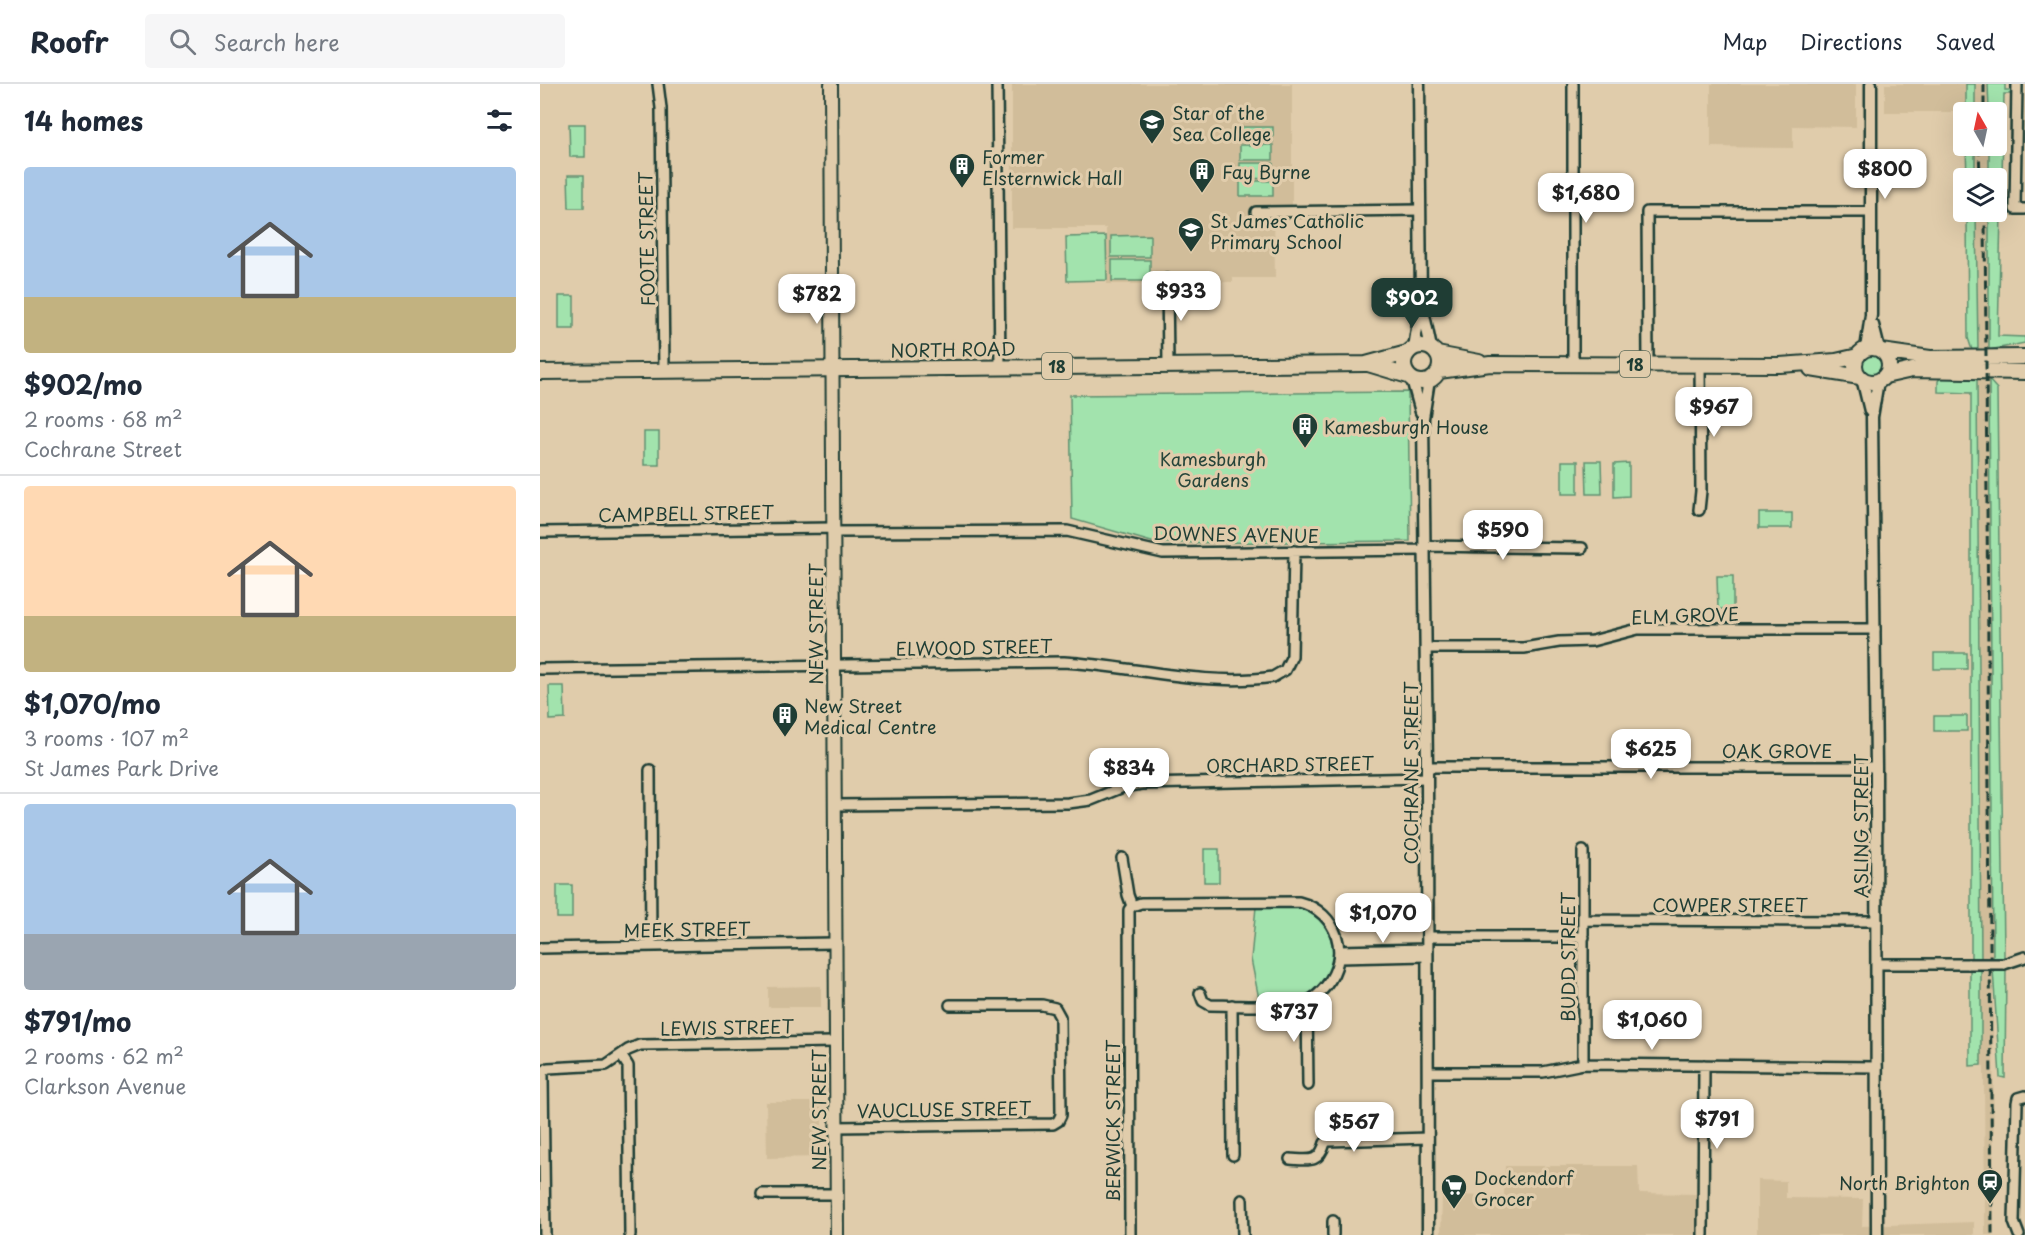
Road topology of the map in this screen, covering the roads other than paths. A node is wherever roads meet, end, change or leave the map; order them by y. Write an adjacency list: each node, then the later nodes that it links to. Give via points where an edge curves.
1 (658, 84): 9 (street, FOOTE STREET)
2 (664, 84): 9 (street, FOOTE STREET)
3 (831, 84): 28 (main road, NEW STREET)
4 (1419, 84): 11 (street)
5 (1573, 84): 22 (street)
6 (1871, 84): 13 (street)
7 (2017, 84): 10 (street)
8 (998, 85): 27 (street)
9 (661, 108): 29 (street, FOOTE STREET)
10 (2020, 209)
11 (1420, 210): 12 (street); 15 (street)
12 (1256, 212)
13 (1871, 212): 18 (street); 23 (street, via 1647,212)
14 (1167, 279): 26 (street)
15 (1421, 303): 16 (street); 17 (street)
16 (1411, 350): 17 (main road, 18, via 1419,346); 20 (main road, NORTH ROAD / 18); 33 (main road, via 1404,364)
17 (1434, 351): 21 (main road, 18); 32 (main road, via 1440,366)
18 (1871, 351): 19 (main road, 18, via 1930,358); 25 (main road, 18, via 1836,362); 34 (main road, via 1856,367); 35 (main road, via 1888,360 1888,371)
19 (2025, 357)
20 (1366, 364): 26 (main road, NORTH ROAD / 18); 33 (main road, NORTH ROAD / 18)
21 (1490, 364): 22 (main road, 18); 32 (main road, 18)
22 (1573, 364): 23 (main road, 18)
23 (1648, 364): 24 (main road, 18)
24 (1700, 364): 25 (main road, 18); 38 (street)
25 (1780, 365): 34 (main road, 18)
26 (1168, 366): 27 (main road, NORTH ROAD / 18)
27 (1000, 367): 28 (main road, NORTH ROAD / 18)
28 (832, 368): 29 (main road, NORTH ROAD / 18); 39 (main road, NEW STREET)
29 (664, 370): 30 (main road, NORTH ROAD / 18)
30 (540, 372)
31 (2025, 372): 35 (main road, 18, via 1912,370)
32 (1434, 376): 33 (main road, 18, via 1424,382); 37 (street, COCHRANE STREET)
33 (1410, 377): 37 (street, COCHRANE STREET)
34 (1861, 378): 35 (main road, 18, via 1873,382); 36 (street, ASLING STREET)
35 (1882, 378): 36 (street, ASLING STREET)
36 (1872, 417): 44 (street, ASLING STREET)
37 (1423, 418): 41 (street, COCHRANE STREET)
38 (1699, 510)
39 (833, 530): 40 (street, CAMPBELL STREET); 43 (street, DOWNES AVENUE, via 1067,531 1163,553); 46 (main road, NEW STREET)
40 (540, 532)
41 (1425, 548): 42 (street, DOWNES AVENUE); 43 (street, DOWNES AVENUE); 45 (street, COCHRANE STREET)
42 (1582, 548)
43 (1294, 552): 46 (street, ELWOOD STREET, via 1292,656 1285,670 1273,677 1186,678 1064,662)
44 (1875, 629): 45 (street, ELM GROVE, via 1644,629 1592,642 1524,648); 49 (street, ASLING STREET)
45 (1426, 648): 48 (street, COCHRANE STREET)
46 (833, 666): 47 (street, ELWOOD STREET); 52 (main road, NEW STREET)
47 (540, 669)
48 (1427, 766): 49 (street, OAK GROVE); 51 (street, COCHRANE STREET)
49 (1876, 767): 57 (street, ASLING STREET)
50 (650, 770): 61 (street)
51 (1426, 778): 52 (street, ORCHARD STREET, via 1142,784 1068,803); 58 (street, COCHRANE STREET)
52 (834, 805): 60 (main road, NEW STREET)
53 (1583, 851): 56 (street, BUDD STREET)
54 (1122, 858): 55 (street)
55 (1132, 906): 64 (street, via 1308,904 1323,915 1336,933); 91 (street, BERWICK STREET, via 1128,916)
56 (1584, 920): 57 (street, COWPER STREET); 59 (street, BUDD STREET)
57 (1877, 921): 66 (street, ASLING STREET)
58 (1427, 937): 59 (street); 63 (street, COCHRANE STREET)
59 (1584, 937): 73 (street, BUDD STREET)
60 (835, 943): 61 (street, MEEK STREET); 71 (main road, NEW STREET)
61 (651, 946): 62 (street, MEEK STREET)
62 (540, 948)
63 (1427, 953): 64 (street); 76 (street, COCHRANE STREET)
64 (1339, 954): 68 (street, via 1329,982)
65 (2025, 957): 66 (street, bridge, via 2004,964)
66 (1877, 964): 75 (street, ASLING STREET)
67 (1200, 993): 70 (street, via 1210,1005)
68 (1307, 1001): 70 (street); 77 (street)
69 (950, 1005): 79 (street, VAUCLUSE STREET, via 1042,1005 1058,1011 1058,1121)
70 (1232, 1005): 82 (street)
71 (835, 1042): 72 (street, LEWIS STREET, via 640,1045); 79 (main road, NEW STREET)
72 (621, 1055): 81 (street, LEWIS STREET, via 600,1067 553,1067 543,1072); 89 (street, via 628,1066)
73 (1584, 1064): 74 (street); 76 (street, via 1543,1072)
74 (1704, 1065): 75 (street); 95 (street)
75 (1877, 1067): 96 (street, ASLING STREET)
76 (1428, 1072): 80 (street, COCHRANE STREET)
77 (1308, 1085)
78 (2025, 1096): 97 (street, via 2018,1098 2017,1103 2014,1222)
79 (836, 1127): 85 (main road, NEW STREET)
80 (1428, 1138): 83 (street, via 1328,1141 1317,1158); 94 (street, COCHRANE STREET)
81 (542, 1148): 88 (street)
82 (1233, 1155)
83 (1290, 1159)
84 (762, 1194): 85 (street)
85 (837, 1194): 90 (main road, NEW STREET)
86 (1242, 1200): 92 (street)
87 (1333, 1221): 93 (street)
88 (545, 1235)
89 (630, 1235)
90 (837, 1235)
91 (1130, 1235)
92 (1243, 1235)
93 (1333, 1235)
94 (1428, 1235)
95 (1703, 1235)
96 (1877, 1235)
97 (2019, 1235)

